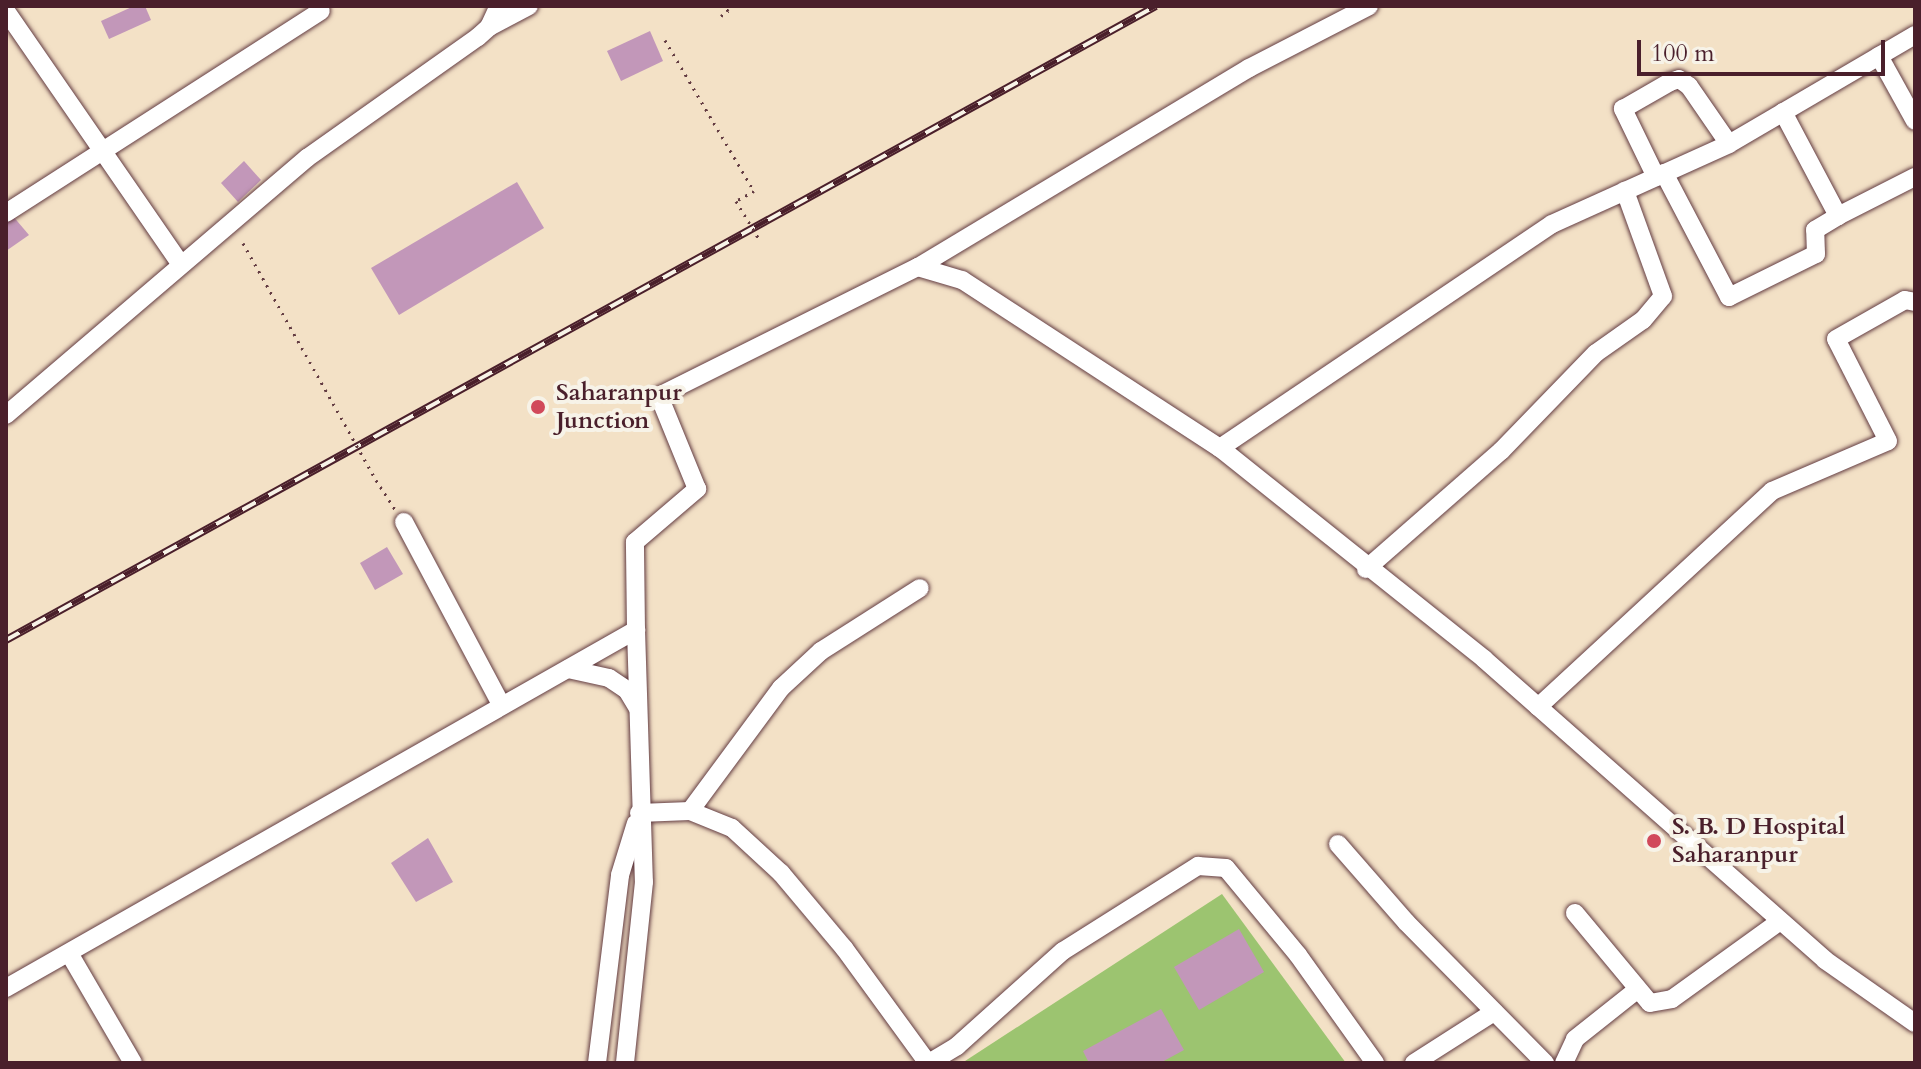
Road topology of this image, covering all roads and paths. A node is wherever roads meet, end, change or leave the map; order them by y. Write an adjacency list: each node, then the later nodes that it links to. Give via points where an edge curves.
1 (499, 6): 8 (street)
2 (529, 6): 8 (street)
3 (725, 6): 7 (path, via 728,11)
4 (1369, 6): 24 (street, via 1235,76)
5 (6, 11): 15 (street)
6 (321, 11): 15 (street)
7 (721, 16)
8 (489, 27): 23 (street, via 378,103)
9 (1915, 35): 11 (street)
10 (665, 40): 21 (path, bridge, via 754,191 736,201)
11 (1879, 56): 12 (street); 13 (street)
12 (1783, 112): 14 (street); 20 (street)
13 (1915, 121)
14 (1729, 144): 16 (street); 16 (street, via 1689,86 1679,79 1670,82 1623,109)
15 (106, 150): 19 (street); 23 (street)
16 (1660, 175): 18 (street); 20 (street, via 1729,297 1816,254 1815,230)
17 (1915, 177): 20 (street)
18 (1625, 191): 27 (street, via 1552,224); 29 (street, via 1663,296 1643,320 1596,353 1501,451)
19 (6, 213)
20 (1838, 216)
21 (759, 239)
22 (243, 243): 28 (path, bridge)
23 (180, 263): 26 (street)
24 (918, 267): 27 (street, via 977,286); 31 (street, via 659,396 667,424 698,483 694,494 635,542)
25 (1915, 302): 34 (street, via 1905,300 1836,339 1888,441 1772,491)
26 (6, 415)
27 (1220, 448): 29 (street)
28 (404, 522): 33 (street)
29 (1366, 569): 34 (street)
30 (920, 588): 36 (street, via 821,651 781,688)
31 (636, 630): 32 (street); 35 (street)
32 (568, 669): 33 (street); 35 (street, via 609,678 627,690)
33 (502, 706): 41 (street)
34 (1538, 707): 40 (street)
35 (638, 708): 37 (street)
36 (690, 811): 37 (street); 49 (street, via 732,828 781,873)
37 (639, 813): 47 (street, via 620,875); 48 (street, via 644,882)
38 (1338, 844): 44 (street)
39 (1575, 913): 43 (street)
40 (1780, 921): 43 (street, via 1672,999 1650,1003); 45 (street)
41 (69, 953): 42 (street); 46 (street)
42 (6, 988)
43 (1638, 989): 53 (street, via 1575,1039)
44 (1494, 1012): 51 (street); 52 (street)
45 (1915, 1023)
46 (133, 1063)
47 (597, 1063)
48 (625, 1063)
49 (929, 1063): 50 (street, via 957,1046 1063,951 1198,866 1226,868 1298,955)
50 (1375, 1063)
51 (1414, 1063)
52 (1545, 1063)
53 (1564, 1063)

